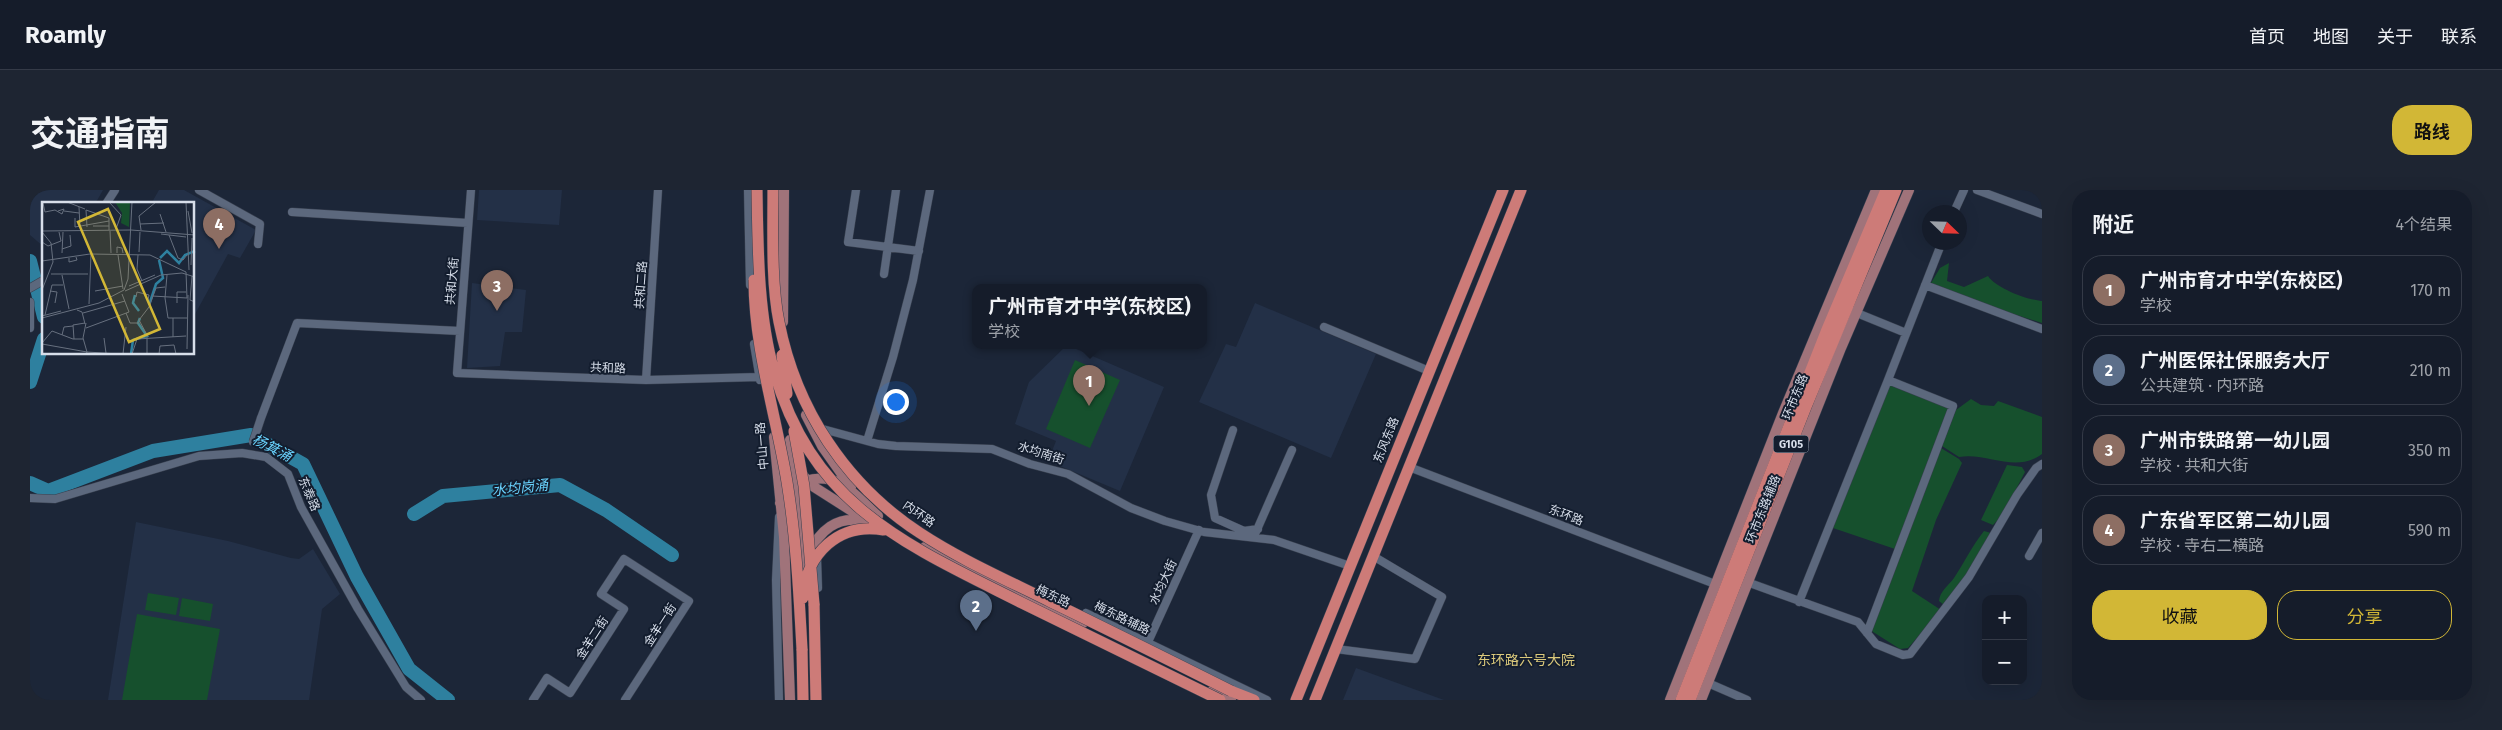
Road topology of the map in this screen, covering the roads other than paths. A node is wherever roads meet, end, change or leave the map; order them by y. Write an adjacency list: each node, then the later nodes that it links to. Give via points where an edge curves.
1 (115, 190): 19 (street)
2 (199, 190): 25 (street, via 260,224)
3 (471, 190): 23 (street, 共和大街)
4 (658, 190): 47 (street, 共和二路)
5 (773, 190): 36 (highway, 内环路, bridge)
6 (784, 190): 43 (main road)
7 (856, 190): 26 (street, via 848,242)
8 (896, 190): 26 (street)
9 (930, 190): 28 (street)
10 (1503, 190): 44 (highway, 东风东路)
11 (1521, 190): 58 (highway)
12 (1876, 190): 76 (main road, 环市东路辅路)
13 (1886, 190): 105 (highway, 环市东路 / G105)
14 (1896, 190): 35 (highway, 环市东路 / G105)
15 (1909, 190): 35 (main road)
16 (1964, 190): 20 (street)
17 (1978, 190): 22 (street)
18 (756, 191): 24 (main road, 中山一路); 29 (street); 83 (highway, bridge, via 755,312 787,483); 97 (highway, bridge, via 762,297 774,373 801,438 835,485 872,520 912,546)
19 (107, 202)
20 (1957, 205)
21 (292, 212): 23 (street)
22 (2042, 214)
23 (468, 223): 40 (street, 共和大街)
24 (761, 235): 29 (street); 42 (main road, 中山一路)
25 (258, 244)
26 (888, 246): 28 (street); 30 (street)
27 (1939, 250): 32 (street)
28 (919, 252): 54 (street, via 893,357)
29 (750, 270): 46 (street)
30 (884, 274)
31 (42, 281): 33 (street)
32 (1925, 285): 39 (street); 41 (street)
33 (30, 288)
34 (30, 302): 38 (street)
35 (1851, 311): 41 (street); 75 (highway, 环市东路 / G105)
36 (778, 321): 74 (highway, 内环路, bridge, via 806,406 826,440 859,482 918,532); 94 (highway, bridge, via 809,533)
37 (1324, 326): 44 (street)
38 (30, 328)
39 (2042, 329)
40 (460, 331): 45 (street, 共和大街); 56 (street, bridge, via 296,324)
41 (1906, 333): 48 (street)
42 (767, 349): 49 (main road, 中山一路); 59 (main road, via 779,383)
43 (784, 368): 50 (main road); 51 (main road)
44 (1429, 372): 72 (highway, 东风东路)
45 (457, 373): 47 (street, 共和路)
46 (759, 377): 47 (street, 共和路); 49 (street)
47 (646, 380)
48 (1888, 380): 79 (street); 81 (street, via 1953,406)
49 (771, 402): 62 (main road, 中山一路)
50 (788, 415)
51 (812, 426): 54 (street, 水均南街); 61 (main road, via 836,468)
52 (1233, 430): 64 (street, via 1211,495 1215,518 1244,531)
53 (790, 440): 59 (main road)
54 (867, 440): 66 (street, 水均南街, via 927,448 992,448 1030,464 1068,474 1131,508)
55 (1292, 450): 64 (street)
56 (249, 454): 60 (street, 东泰路, via 199,456 62,497); 87 (street, 东泰路, via 266,457 288,474 301,507 358,609 406,687)
57 (2042, 464): 81 (street, via 2017,495 1968,577 1913,651 1903,655 1876,644)
58 (1409, 467): 69 (highway); 76 (street, 东环路)
59 (801, 482): 61 (main road, via 822,478 834,480); 62 (main road, via 785,493); 63 (main road, 梅东路); 73 (main road)
60 (30, 498)
61 (861, 500): 78 (street, 梅东路辅路); 80 (main road, 梅东路, via 906,537)
62 (780, 503): 90 (street, via 777,546); 91 (main road, 中山一路)
63 (867, 522): 65 (main road, via 846,520); 77 (main road, 梅东路)
64 (1258, 528): 68 (street)
65 (826, 529): 73 (main road, via 814,544); 95 (street, via 818,556)
66 (1199, 530): 68 (street, 水均南街); 82 (street, 水均大街)
67 (2042, 533): 70 (street)
68 (1253, 538): 72 (street, 水均南街, via 1293,545)
69 (1373, 556): 84 (highway); 84 (street, via 1442,597 1415,659)
70 (2028, 556)
71 (624, 559): 88 (street, 金羊二街, via 601,594 624,609 580,678 570,693 547,678); 89 (street, 金羊一街, via 688,601)
72 (1350, 566): 102 (highway, 东风东路)
73 (804, 574): 93 (main road)
74 (1006, 579): 83 (highway, bridge, via 892,532 876,529 846,532 823,546 809,571 803,594); 86 (highway, 内环路, bridge)
75 (1743, 580): 79 (street); 85 (main road); 106 (highway, 环市东路 / G105)
76 (1715, 584): 104 (main road, 环市东路辅路)
77 (1009, 595): 86 (main road, 梅东路); 96 (street, via 1047,620)
78 (1064, 602): 80 (street); 82 (street, 梅东路辅路)
79 (1799, 602): 81 (street, via 1858,622)
80 (1059, 613): 98 (main road, 梅东路)
81 (1867, 633)
82 (1148, 642): 101 (street, 梅东路辅路)
83 (802, 649): 92 (highway)
84 (1336, 649): 103 (highway)
85 (1708, 683): 107 (main road); 108 (street)
86 (1231, 695): 99 (highway, 内环路); 100 (highway)
87 (421, 700)
88 (533, 700)
89 (625, 700)
90 (779, 700)
91 (790, 700)
92 (803, 700)
93 (808, 700)
94 (816, 700)
95 (821, 700)
96 (1209, 700)
97 (1220, 700)
98 (1244, 700)
99 (1250, 700)
100 (1254, 700)
101 (1267, 700)
102 (1296, 700)
103 (1315, 700)
104 (1670, 700)
105 (1680, 700)
106 (1690, 700)
107 (1701, 700)
108 (1747, 700)

